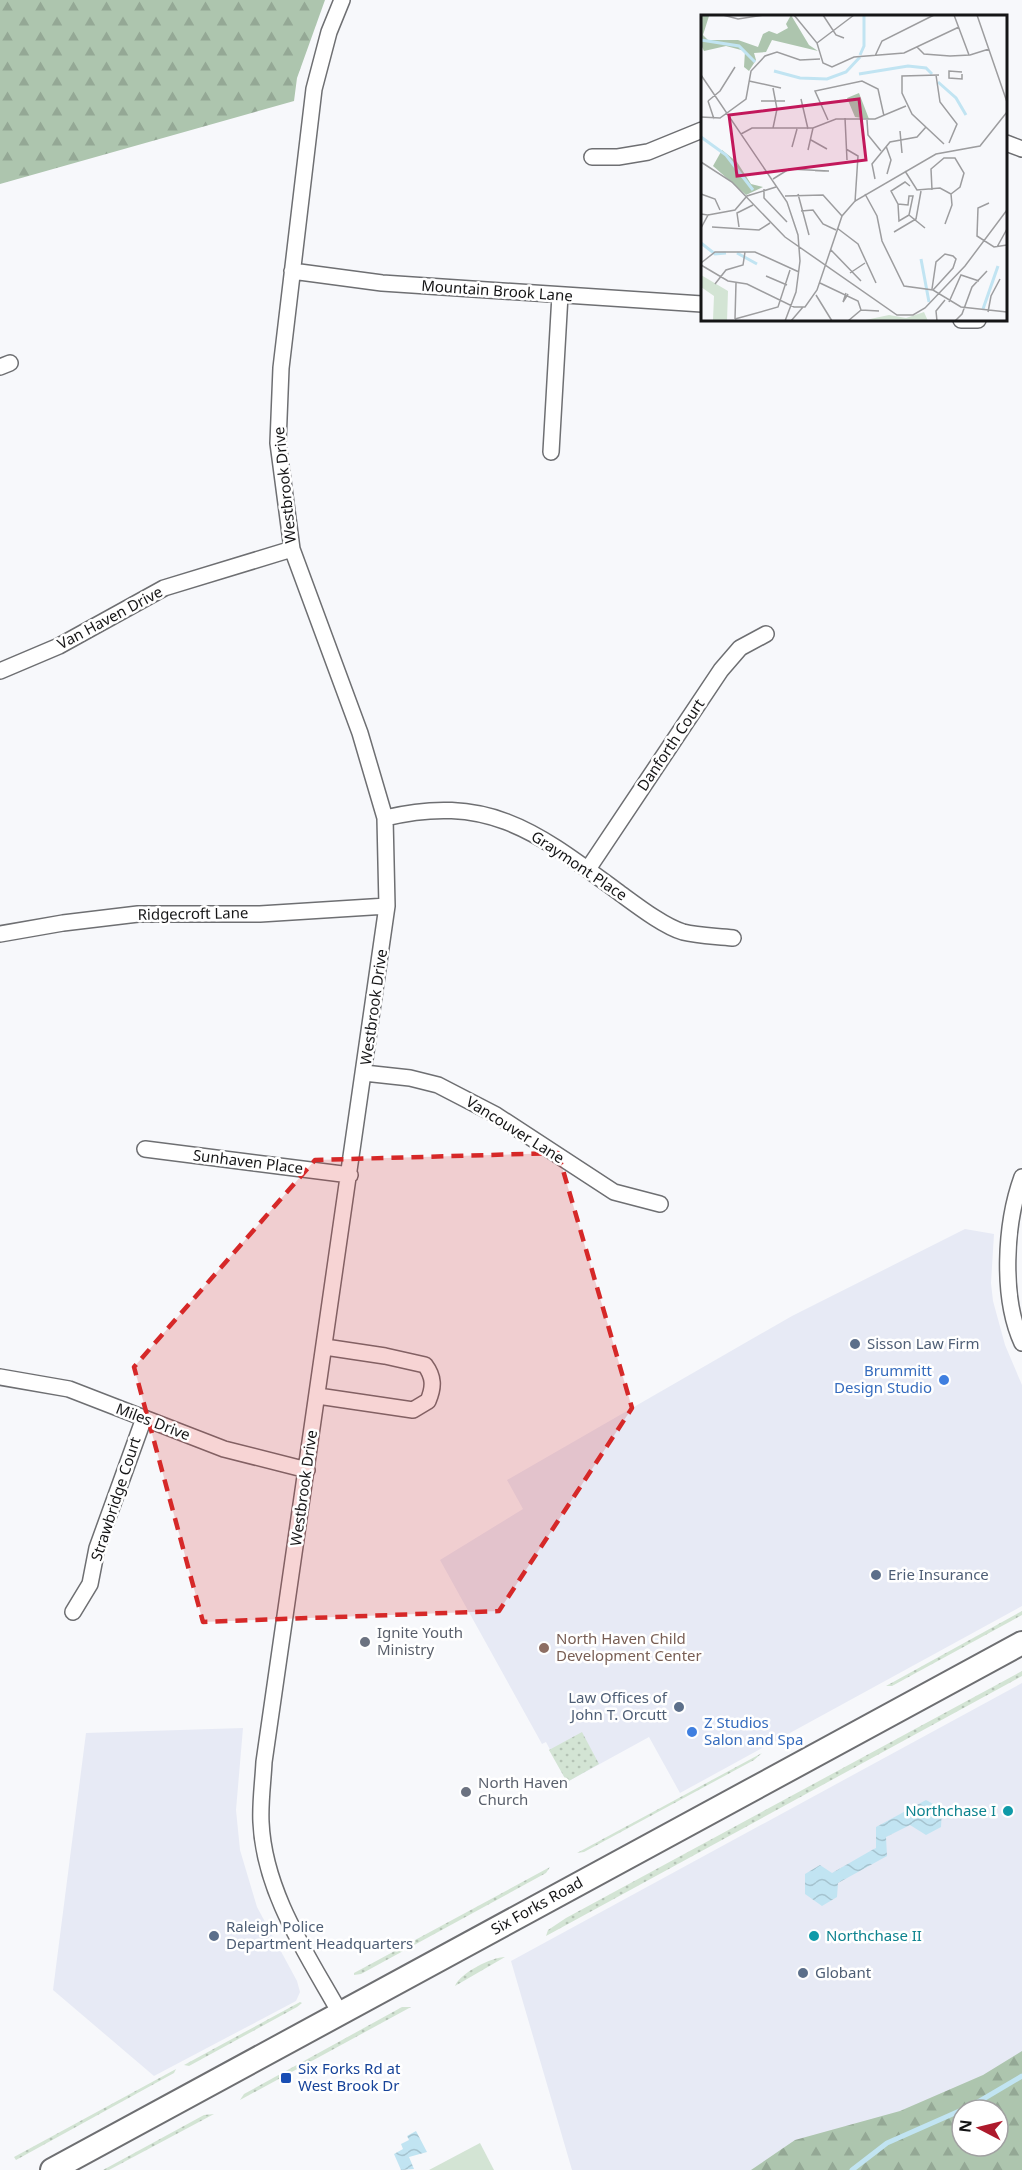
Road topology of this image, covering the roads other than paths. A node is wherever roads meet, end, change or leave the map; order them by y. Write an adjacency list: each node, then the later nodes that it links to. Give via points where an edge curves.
1 (342, 0): 6 (street, Westbrook Drive, via 314,89)
2 (701, 130): 5 (street, via 648,152)
3 (1007, 144): 4 (street)
4 (1022, 149)
5 (592, 157)
6 (292, 271): 7 (street, Mountain Brook Lane, via 382,283); 10 (street, Westbrook Drive, via 277,420)
7 (560, 295): 8 (street, Mountain Brook Lane); 9 (street)
8 (701, 304)
9 (551, 452)
10 (292, 549): 12 (street, Van Haven Drive, via 164,588 59,646); 13 (street, Westbrook Drive, via 360,734)
11 (766, 634): 14 (street, Danforth Court, via 740,648 721,670)
12 (0, 671)
13 (385, 818): 14 (street, Graymont Place, via 419,810 465,811 504,819 539,835); 15 (street, Westbrook Drive)
14 (588, 869): 17 (street, Graymont Place, via 639,907 682,932)
15 (387, 906): 16 (street, Ridgecroft Lane, via 260,914 138,914); 18 (street, Westbrook Drive)
16 (0, 934)
17 (733, 938)
18 (364, 1073): 20 (street, Westbrook Drive); 22 (street, Vancouver Lane, via 438,1085 496,1115 614,1192)
19 (145, 1149): 20 (street, Sunhaven Place)
20 (350, 1175): 24 (street, Westbrook Drive)
21 (1022, 1177): 23 (street, via 1009,1235 1009,1294 1013,1324)
22 (660, 1204)
23 (1022, 1343)
24 (325, 1347): 26 (street, Westbrook Drive); 26 (street, via 425,1365 432,1375 432,1392 428,1401 412,1410)
25 (0, 1377): 27 (street, Miles Drive, via 69,1389)
26 (318, 1396): 28 (street, Westbrook Drive)
27 (144, 1418): 28 (street, Miles Drive, via 224,1449); 29 (street, Strawbridge Court, via 97,1548 90,1584)
28 (307, 1470): 31 (street, Westbrook Drive, via 264,1762 261,1822 267,1866 279,1902)
29 (73, 1612)
30 (1022, 1643): 31 (main road, Six Forks Road)
31 (340, 2013): 32 (main road, Six Forks Road)
32 (52, 2170)

